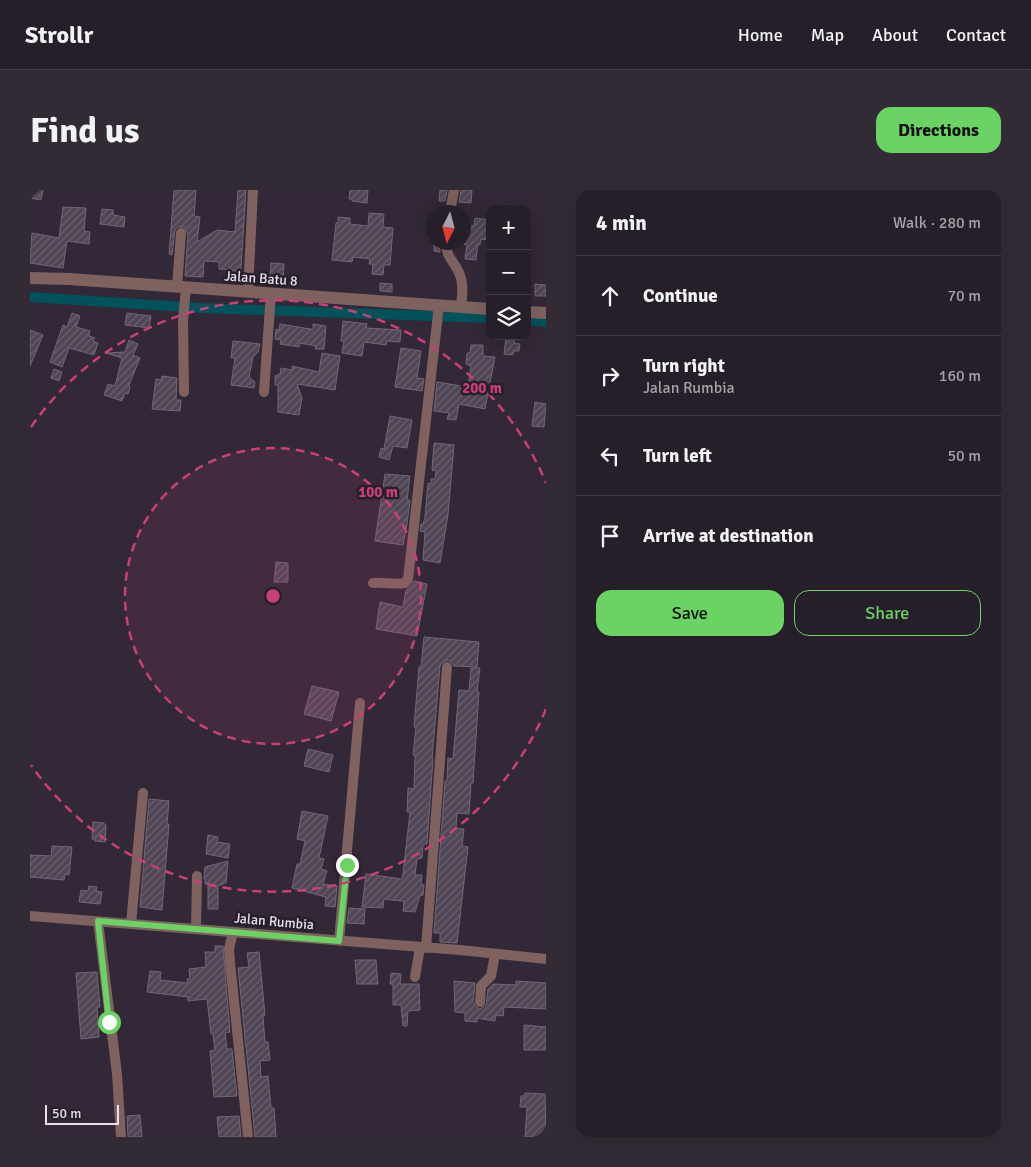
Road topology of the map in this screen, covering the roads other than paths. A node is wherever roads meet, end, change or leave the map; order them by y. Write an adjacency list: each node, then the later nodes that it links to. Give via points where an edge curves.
1 (253, 190): 8 (street)
2 (454, 190): 3 (street)
3 (451, 205)
4 (181, 233): 7 (street)
5 (446, 250): 10 (street, via 461,276)
6 (30, 278): 7 (street, Jalan Batu 8)
7 (182, 290): 8 (street, Jalan Batu 8); 15 (street)
8 (248, 292): 9 (street, Jalan Batu 8)
9 (271, 299): 12 (street, Jalan Batu 8); 16 (street)
10 (461, 307): 11 (street, Jalan Batu 8); 12 (street, Jalan Batu 8)
11 (486, 309)
12 (438, 310): 17 (street, via 408,579 398,584)
13 (531, 312): 14 (street)
14 (546, 313)
15 (184, 392)
16 (264, 392)
17 (373, 583)
18 (447, 667): 28 (street)
19 (360, 703): 27 (street)
20 (143, 793): 24 (street)
21 (197, 876): 25 (street)
22 (30, 916): 23 (street, Jalan Rumbia)
23 (98, 921): 24 (street, Jalan Rumbia); 33 (street, via 117,1074)
24 (131, 924): 25 (street, Jalan Rumbia)
25 (196, 929): 26 (street, Jalan Rumbia)
26 (233, 932): 27 (street, Jalan Rumbia); 34 (street, via 229,949)
27 (339, 941): 28 (street, Jalan Rumbia)
28 (423, 947): 29 (street, Jalan Rumbia); 31 (street)
29 (495, 954): 30 (street, Jalan Rumbia); 32 (street, via 491,976 481,986)
30 (546, 958)
31 (415, 978)
32 (480, 1002)
33 (121, 1137)
34 (248, 1137)

